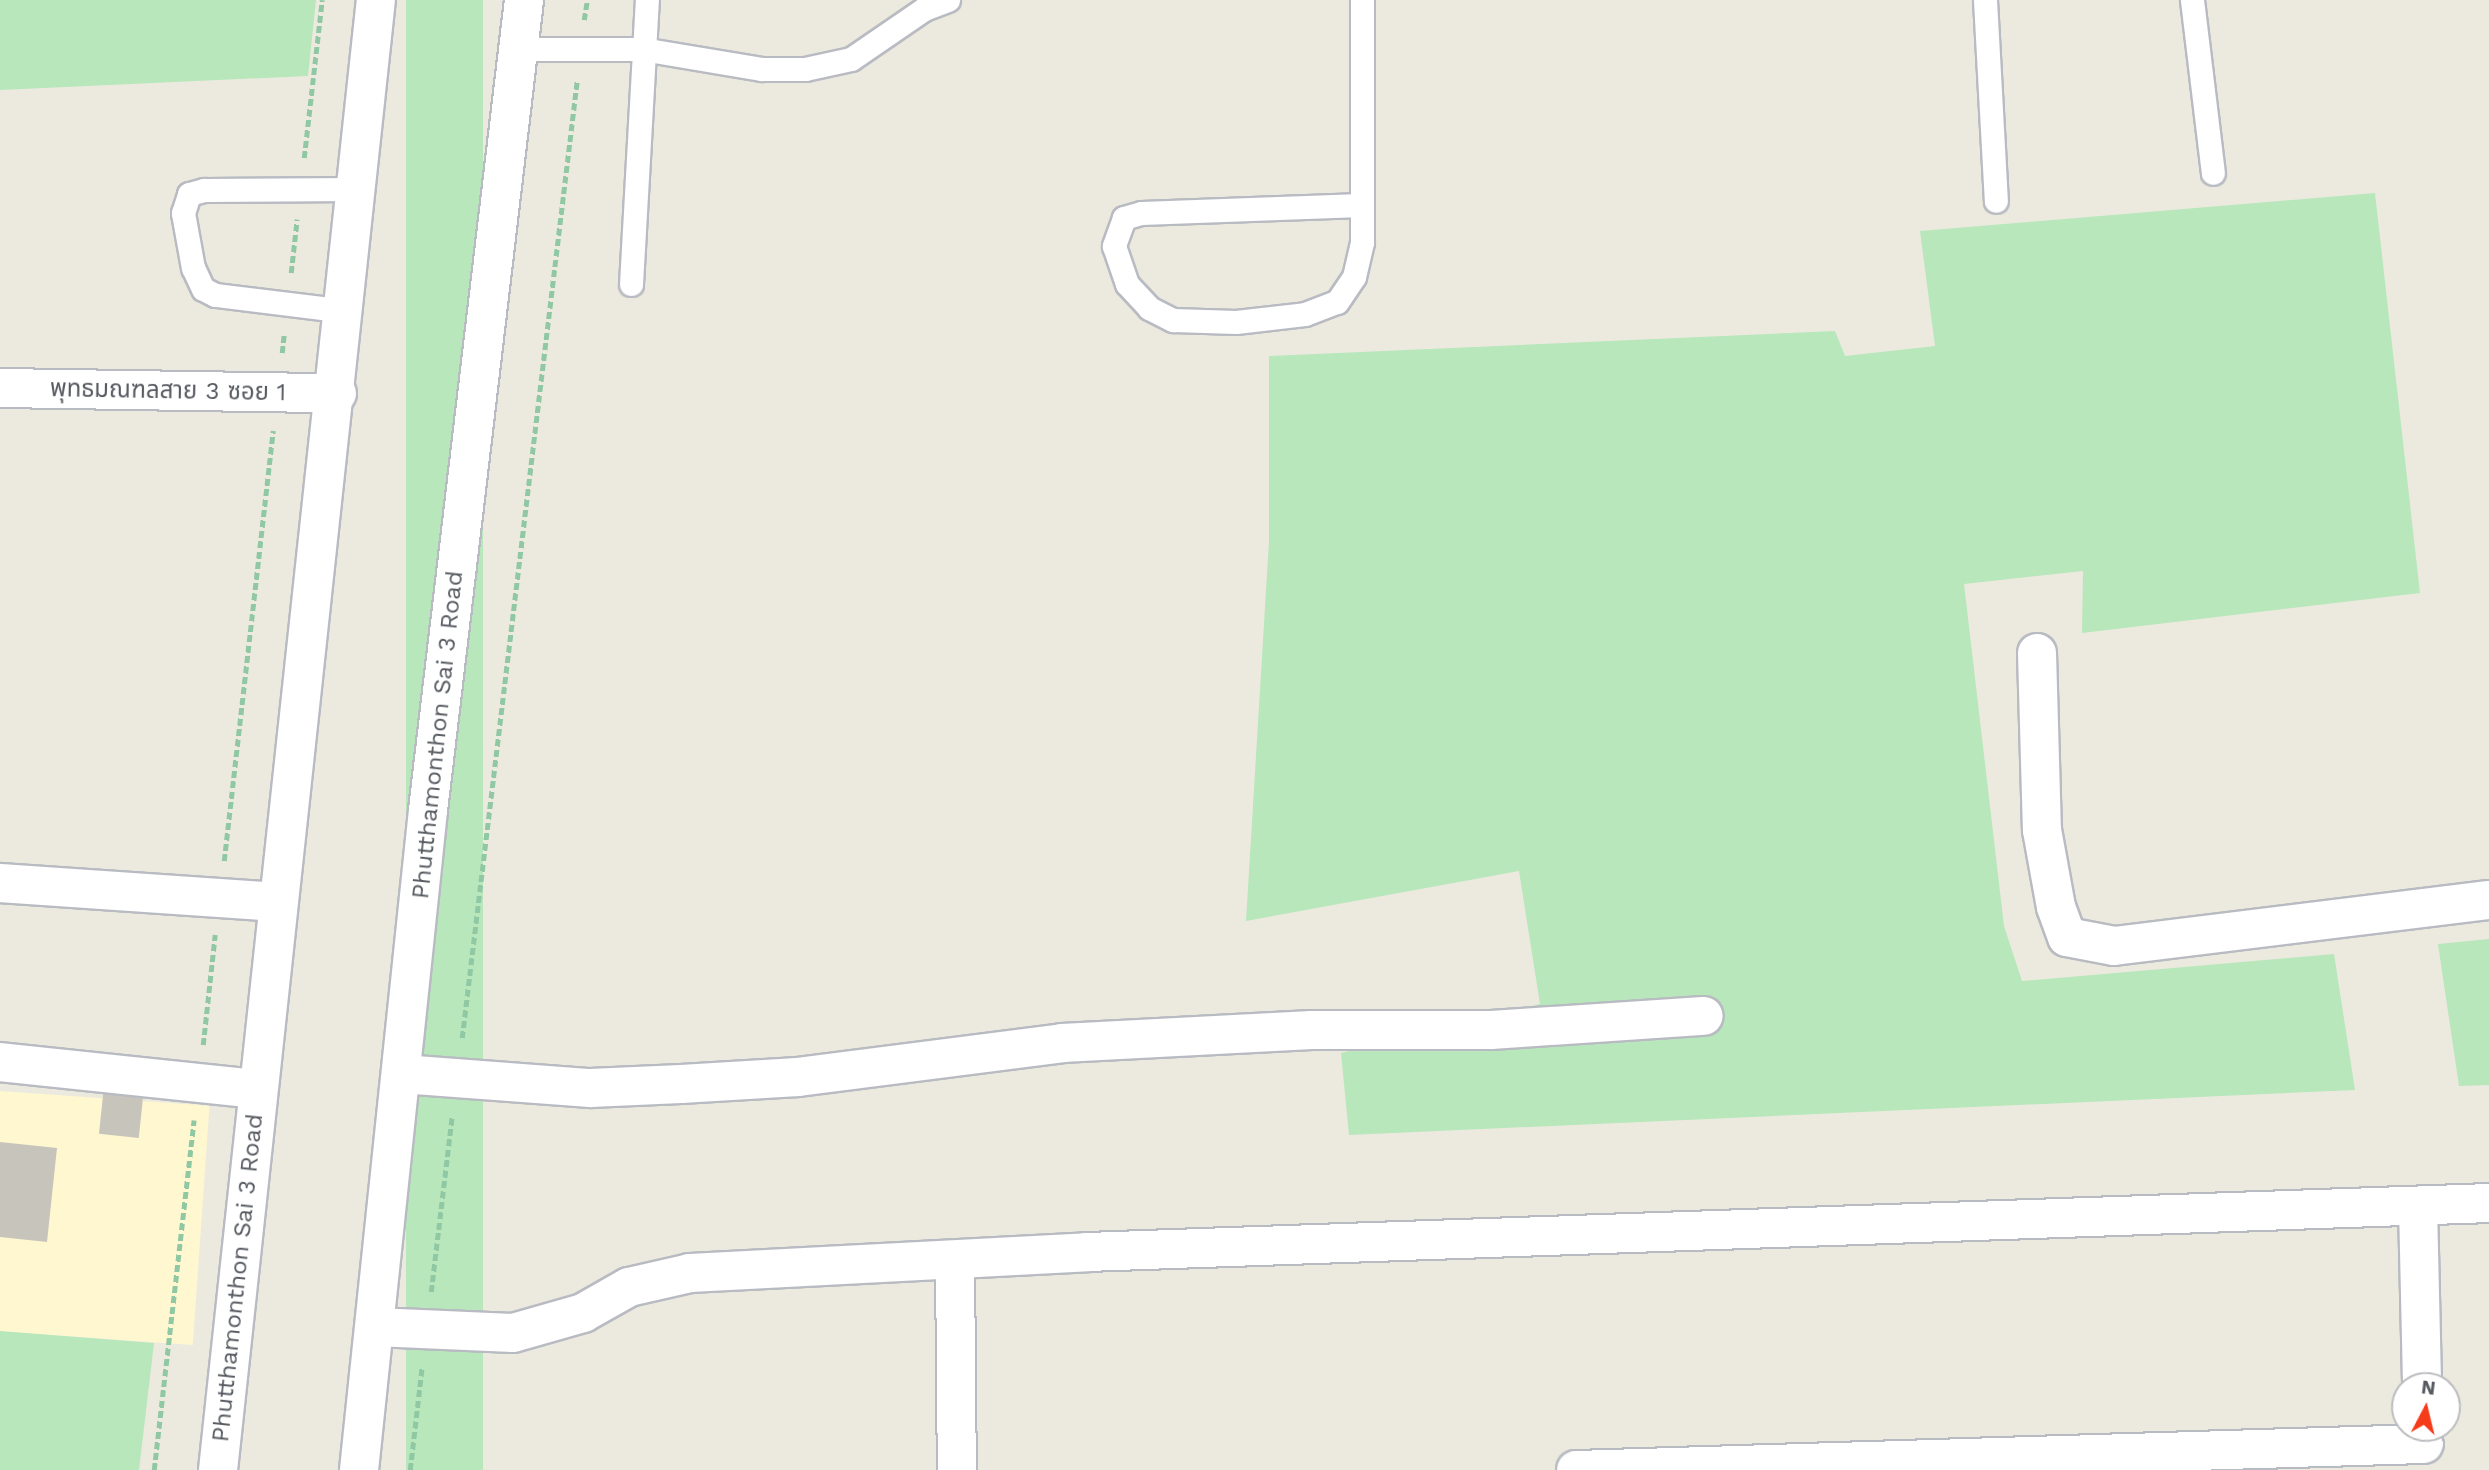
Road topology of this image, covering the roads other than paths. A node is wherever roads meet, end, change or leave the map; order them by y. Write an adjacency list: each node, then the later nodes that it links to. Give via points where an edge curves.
1 (376, 0): 11 (street, Phutthamonthon Sai 3 Road)
2 (524, 0): 8 (street, Phutthamonthon Sai 3 Road)
3 (647, 0): 9 (lane)
4 (948, 0): 9 (lane, via 925,9 851,59 805,69 762,69)
5 (1362, 0): 13 (lane)
6 (1985, 0): 12 (lane)
7 (2192, 0): 10 (lane)
8 (519, 49): 9 (lane); 24 (street, Phutthamonthon Sai 3 Road, via 430,796)
9 (642, 49): 14 (lane)
10 (2213, 173)
11 (356, 188): 15 (street, Phutthamonthon Sai 3 Road); 15 (lane, via 204,190 189,194 183,213 192,268 203,289 215,295)
12 (1996, 201)
13 (1361, 205): 13 (lane, via 1141,212 1124,218 1114,246 1127,284 1149,308 1173,320 1236,321 1305,314 1337,302 1354,277 1362,242)
14 (631, 284)
15 (346, 311): 17 (street, Phutthamonthon Sai 3 Road)
16 (0, 388): 17 (street, พุทธมณฑลสาย 3 ซอย 1)
17 (337, 393): 21 (street, Phutthamonthon Sai 3 Road)
18 (2037, 653): 20 (street, via 2042,830 2056,907 2067,937 2114,946)
19 (0, 883): 21 (street)
20 (2489, 900)
21 (277, 902): 25 (street, Phutthamonthon Sai 3 Road)
22 (1704, 1016): 24 (street, via 1491,1030 1312,1030 1062,1043 799,1077 681,1084 590,1088)
23 (0, 1062): 25 (street)
24 (402, 1074): 29 (street, Phutthamonthon Sai 3 Road)
25 (258, 1089): 33 (street, Phutthamonthon Sai 3 Road)
26 (2489, 1203): 27 (street)
27 (2417, 1206): 28 (street); 30 (street)
28 (955, 1260): 29 (street, via 690,1273 629,1287 583,1313 513,1333); 35 (street)
29 (375, 1327): 34 (street, Phutthamonthon Sai 3 Road)
30 (2422, 1372)
31 (2424, 1447): 32 (street)
32 (1945, 1466): 36 (street)
33 (218, 1470)
34 (359, 1470)
35 (957, 1470)
36 (1576, 1470)

